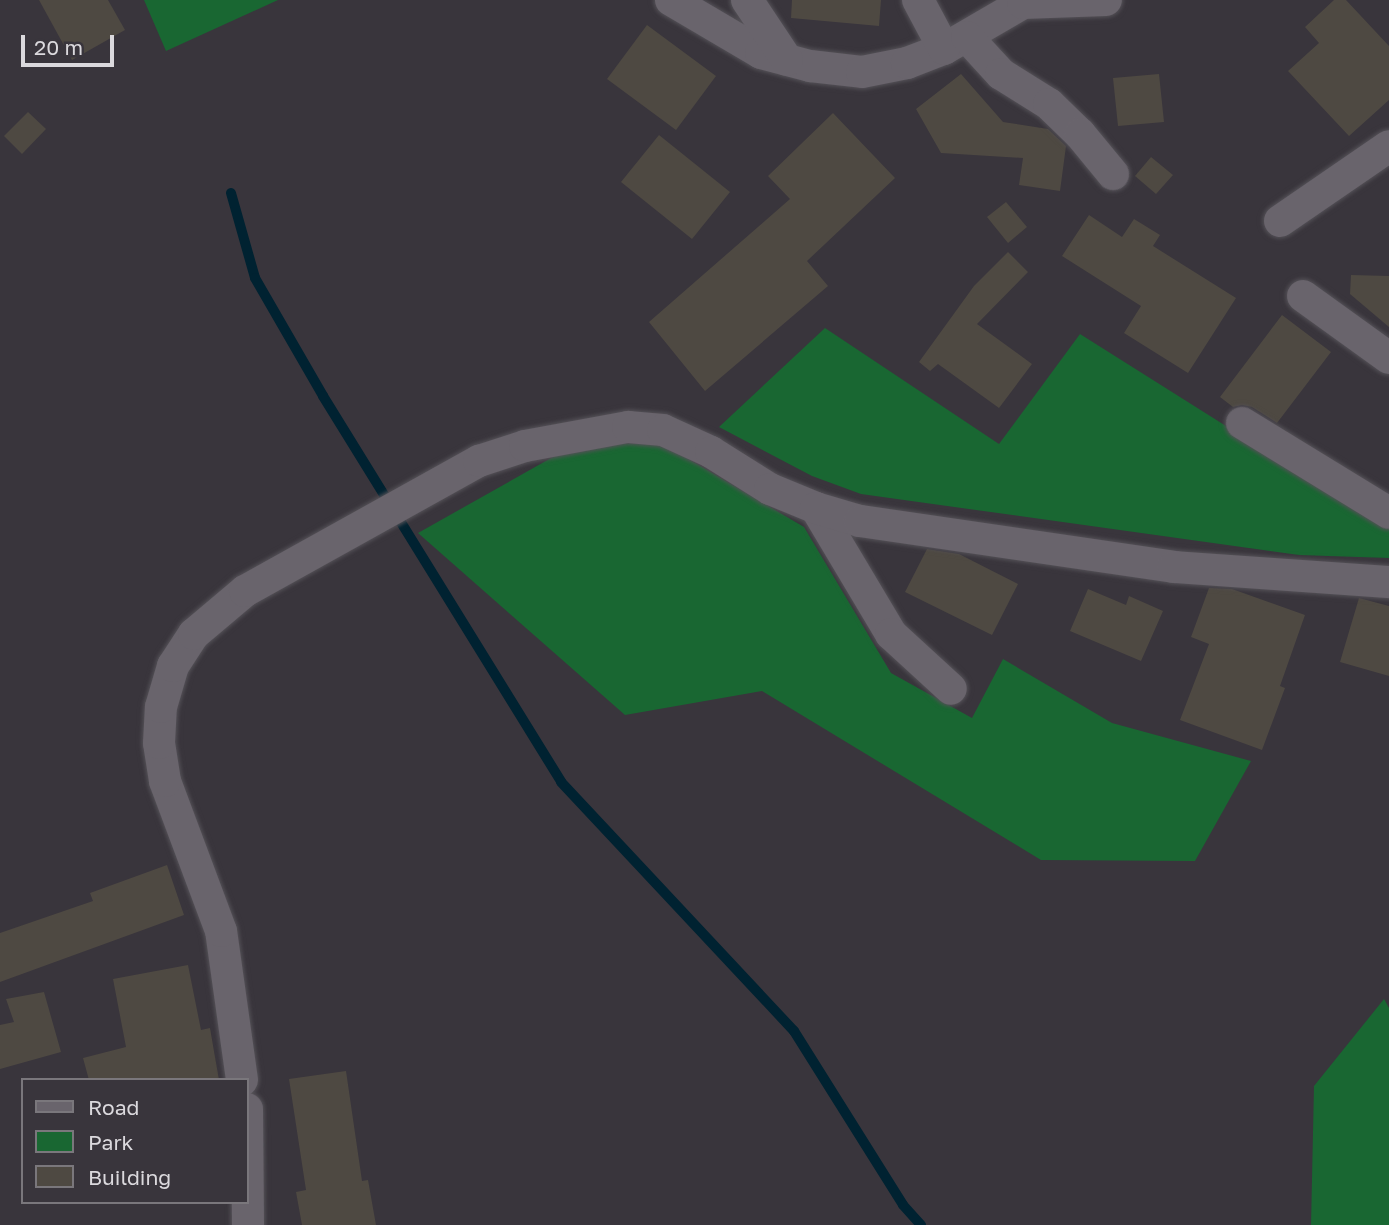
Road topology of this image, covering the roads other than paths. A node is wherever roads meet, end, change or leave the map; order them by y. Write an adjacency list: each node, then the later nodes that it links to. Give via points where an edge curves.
1 (671, 0): 6 (street, via 761,53)
2 (747, 0): 6 (street)
3 (918, 0): 5 (street)
4 (1106, 0): 5 (street, via 1023,3)
5 (955, 43): 6 (street, via 907,63 862,72); 8 (street, via 1049,104)
6 (787, 60)
7 (1389, 146): 9 (street)
8 (1113, 174)
9 (1280, 221)
10 (1303, 296): 11 (street)
11 (1389, 358)
12 (1242, 423): 14 (street)
13 (816, 509): 15 (street, via 860,521 1174,566); 16 (street, via 891,635); 17 (street, via 663,430 628,427 525,446 452,474 245,591 194,634 173,666 161,707 159,743 165,781 221,931)
14 (1389, 513)
15 (1389, 582)
16 (951, 689)
17 (242, 1078)
18 (248, 1204): 19 (street)
19 (248, 1225)

